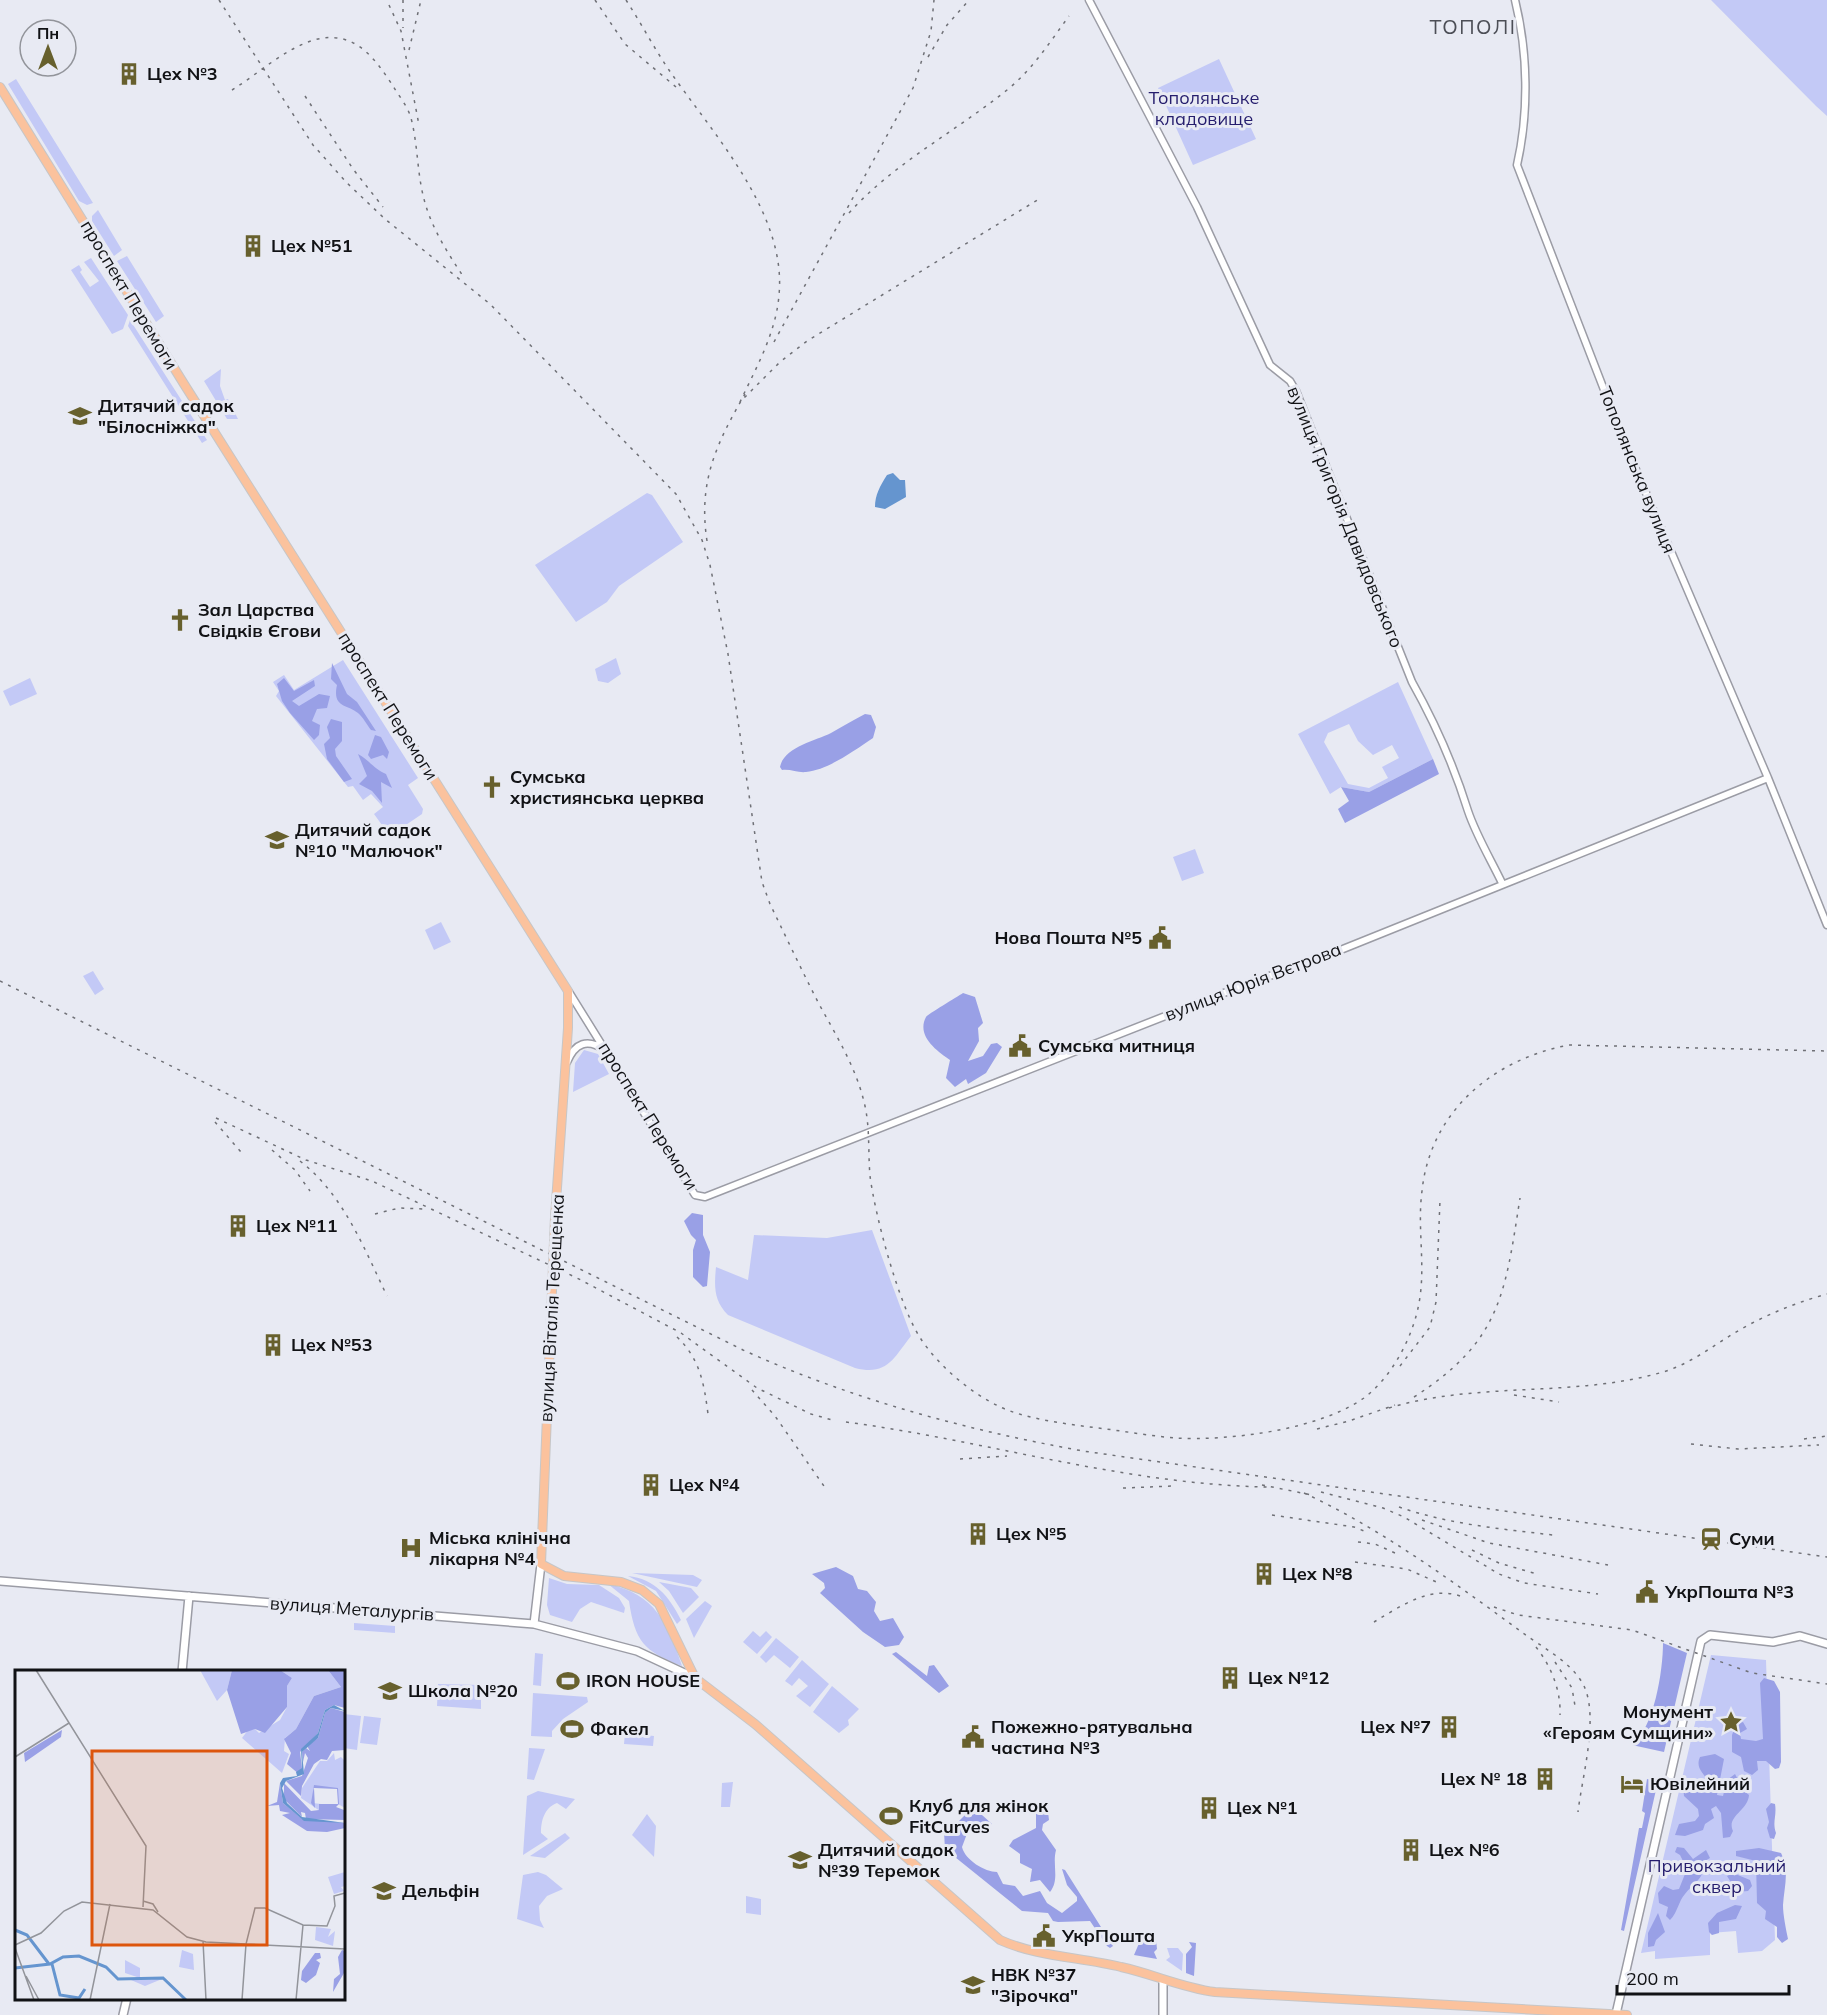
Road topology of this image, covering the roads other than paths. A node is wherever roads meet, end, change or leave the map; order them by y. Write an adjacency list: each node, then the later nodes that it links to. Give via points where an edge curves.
1 (1089, 0): 5 (street, вулиця Григорія Давидовського, via 1197,207 1269,365 1290,381 1296,391 1418,692)
2 (1515, 0): 4 (street, Тополянська вулиця, via 1525,93 1523,142 1517,165 1625,444)
3 (0, 87): 7 (main road, проспект Перемоги)
4 (1768, 778): 5 (street, вулиця Юрія Вєтрова); 6 (street, Тополянська вулиця)
5 (1502, 883): 10 (street, вулиця Юрія Вєтрова, via 1343,949)
6 (1827, 925)
7 (568, 991): 8 (street, проспект Перемоги); 9 (main road, вулиця Віталія Терещенка)
8 (608, 1051): 9 (street, via 584,1042 576,1046); 10 (street, проспект Перемоги, via 695,1195)
9 (566, 1065): 11 (main road, вулиця Віталія Терещенка, bridge, via 555,1217)
10 (705, 1197)
11 (541, 1564): 14 (main road, вулиця Віталія Терещенка); 17 (main road, вулиця Металургів, via 564,1576 621,1582 642,1590 659,1604)
12 (0, 1581): 13 (main road, вулиця Металургів)
13 (189, 1596): 14 (main road, вулиця Металургів); 16 (main road)
14 (534, 1624): 17 (main road, вулиця Металургів, via 637,1651)
15 (1827, 1644): 22 (main road, via 1800,1636 1773,1642 1710,1635 1701,1641)
16 (182, 1670)
17 (695, 1678): 18 (main road, вулиця Металургів, via 755,1724 1000,1940)
18 (1163, 1980): 21 (main road); 22 (main road, вулиця Металургів, via 1215,1992)
19 (127, 2000): 20 (main road)
20 (123, 2015)
21 (1163, 2015)
22 (1616, 2015): 23 (main road, вулиця Металургів)
23 (1627, 2015)

